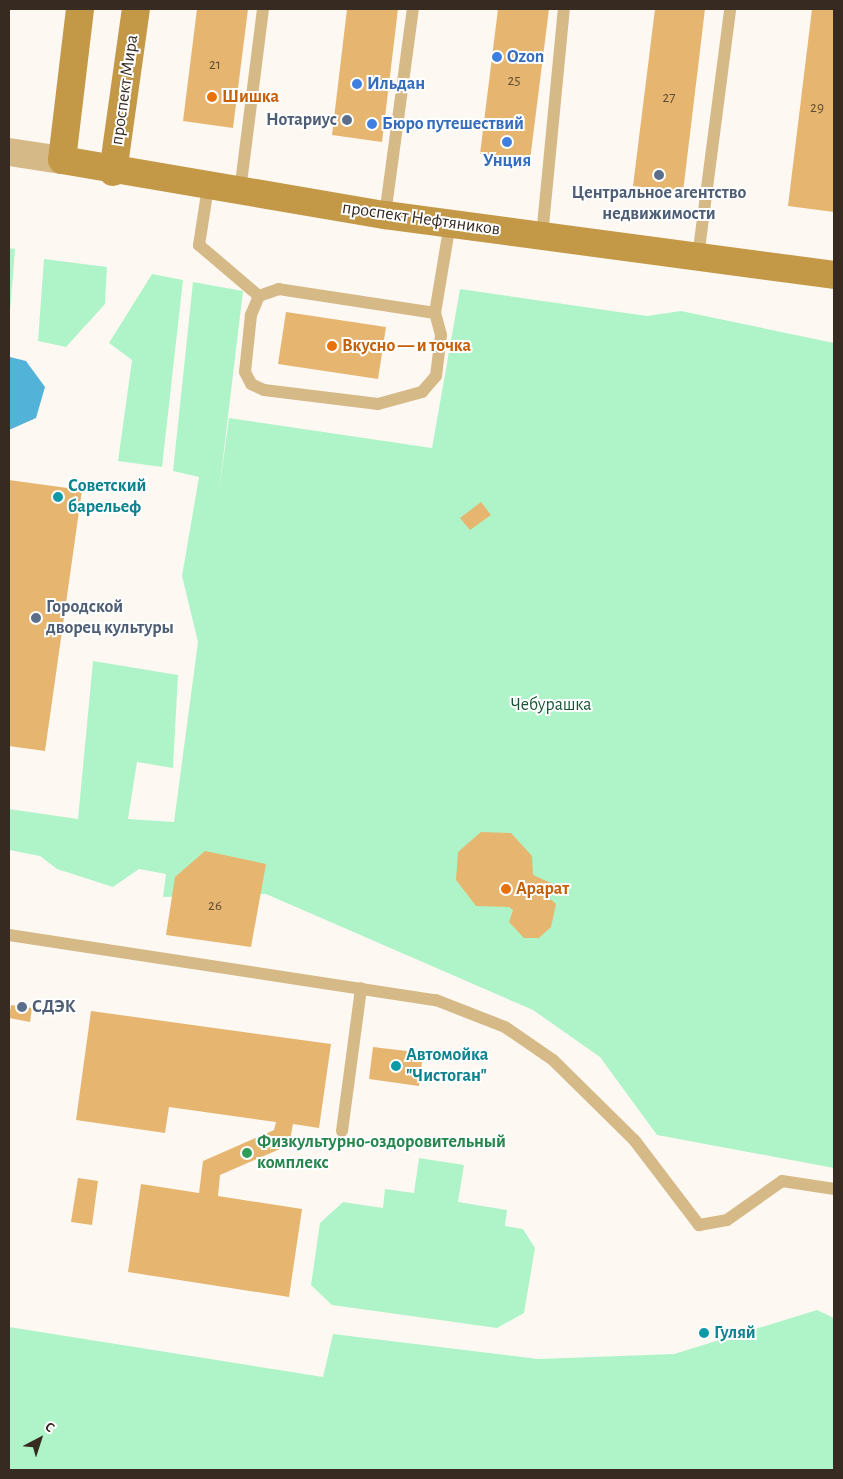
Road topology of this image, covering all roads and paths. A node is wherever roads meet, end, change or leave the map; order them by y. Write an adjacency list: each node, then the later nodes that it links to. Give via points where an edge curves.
1 (80, 9): 8 (main road)
2 (136, 9): 9 (main road, проспект Мира)
3 (263, 9): 11 (lane)
4 (413, 9): 12 (lane)
5 (564, 9): 14 (lane)
6 (730, 9): 15 (lane)
7 (9, 152): 8 (street, проспект Нефтяников)
8 (62, 160): 9 (main road, проспект Нефтяников)
9 (114, 172): 10 (main road, проспект Нефтяников)
10 (208, 186): 11 (main road, проспект Нефтяников); 17 (lane, via 199,245)
11 (240, 191): 12 (main road, проспект Нефтяников)
12 (384, 214): 13 (main road, проспект Нефтяников)
13 (450, 223): 14 (main road, проспект Нефтяников); 18 (lane)
14 (542, 236): 15 (main road, проспект Нефтяников)
15 (698, 257): 16 (main road, проспект Нефтяников)
16 (834, 275)
17 (259, 296): 18 (lane, via 279,289); 18 (lane, via 251,315 245,372 251,384 264,390 378,404 412,398 436,376 441,335)
18 (435, 313)
19 (9, 935): 20 (lane)
20 (361, 988): 21 (lane); 22 (lane, via 436,1000 505,1027 537,1049 634,1141 699,1225 727,1220 782,1181)
21 (342, 1130)
22 (834, 1189)

